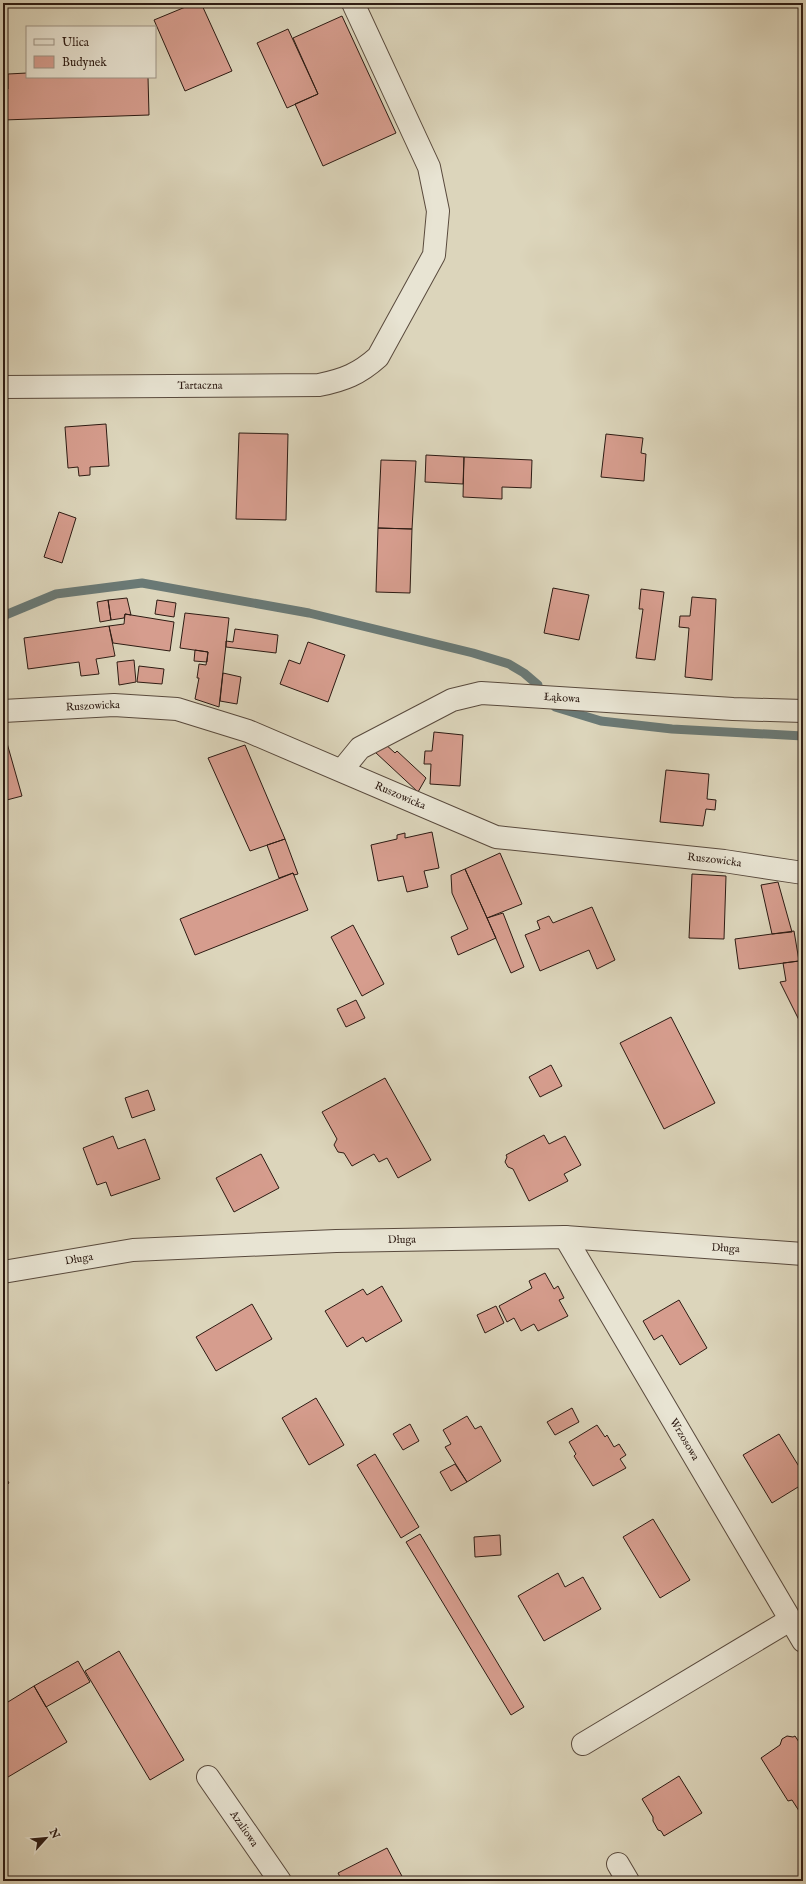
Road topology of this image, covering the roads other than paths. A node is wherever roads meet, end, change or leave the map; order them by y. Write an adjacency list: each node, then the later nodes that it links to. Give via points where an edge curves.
1 (353, 3): 2 (street, Tartaczna, via 429,167 438,211 434,255 378,357 365,369 342,381 319,385)
2 (3, 387)
3 (3, 711): 5 (street, Ruszowicka, via 114,706 177,709 248,731)
4 (803, 711): 5 (street, Łąkowa, via 481,693 452,700 360,748)
5 (342, 770): 6 (street, Ruszowicka, via 496,837 724,861)
6 (803, 873)
7 (565, 1237): 8 (street, Długa); 9 (street, Długa, via 336,1241 133,1250); 10 (street, Wrzosowa)
8 (803, 1254)
9 (3, 1272)
10 (790, 1620): 11 (street, Wrzosowa); 12 (street)
11 (803, 1641)
12 (583, 1744)
13 (208, 1777): 14 (street, Azaliowa)
14 (280, 1881)

